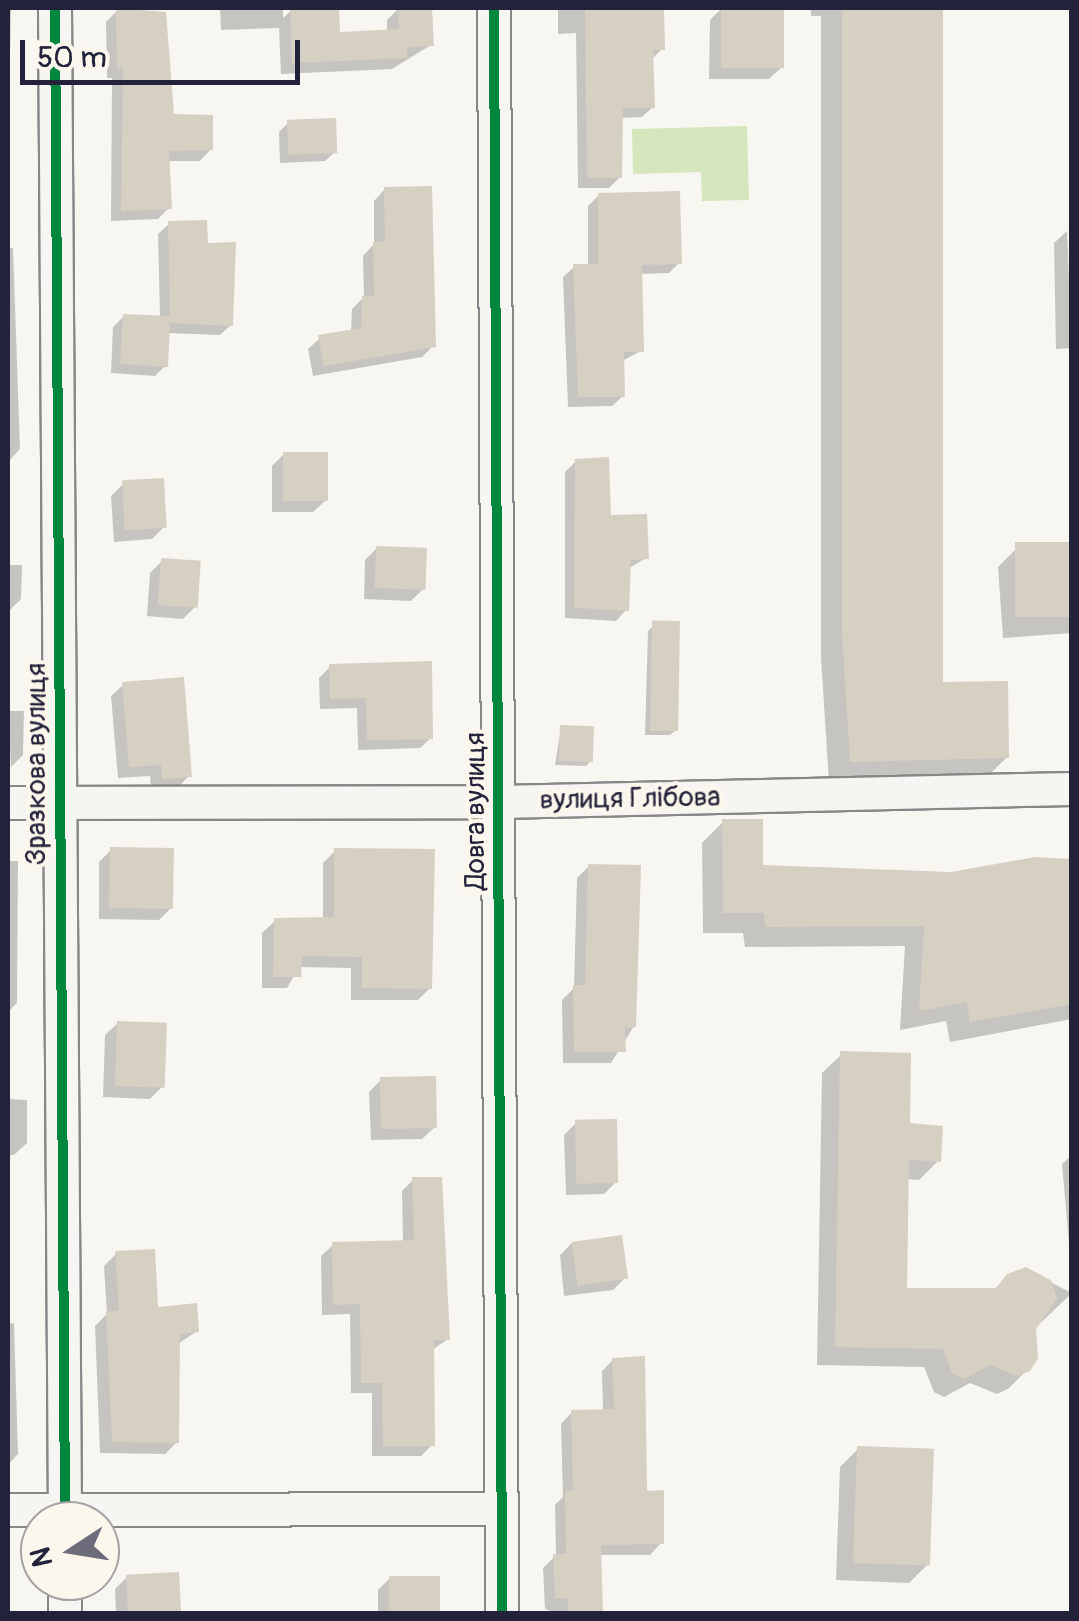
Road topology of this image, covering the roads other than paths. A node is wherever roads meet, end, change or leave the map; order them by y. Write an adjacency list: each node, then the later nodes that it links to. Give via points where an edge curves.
1 (55, 8): 5 (street, Зразкова вулиця)
2 (494, 8): 4 (street, Довга вулиця)
3 (1072, 789): 4 (street, вулиця Глібова)
4 (498, 802): 5 (street, вулиця Глібова); 8 (street, Довга вулиця)
5 (60, 803): 6 (street, вулиця Глібова); 7 (street, Зразкова вулиця)
6 (8, 804)
7 (65, 1501)
8 (502, 1509): 9 (street); 10 (street, Довга вулиця)
9 (120, 1514)
10 (502, 1614)

